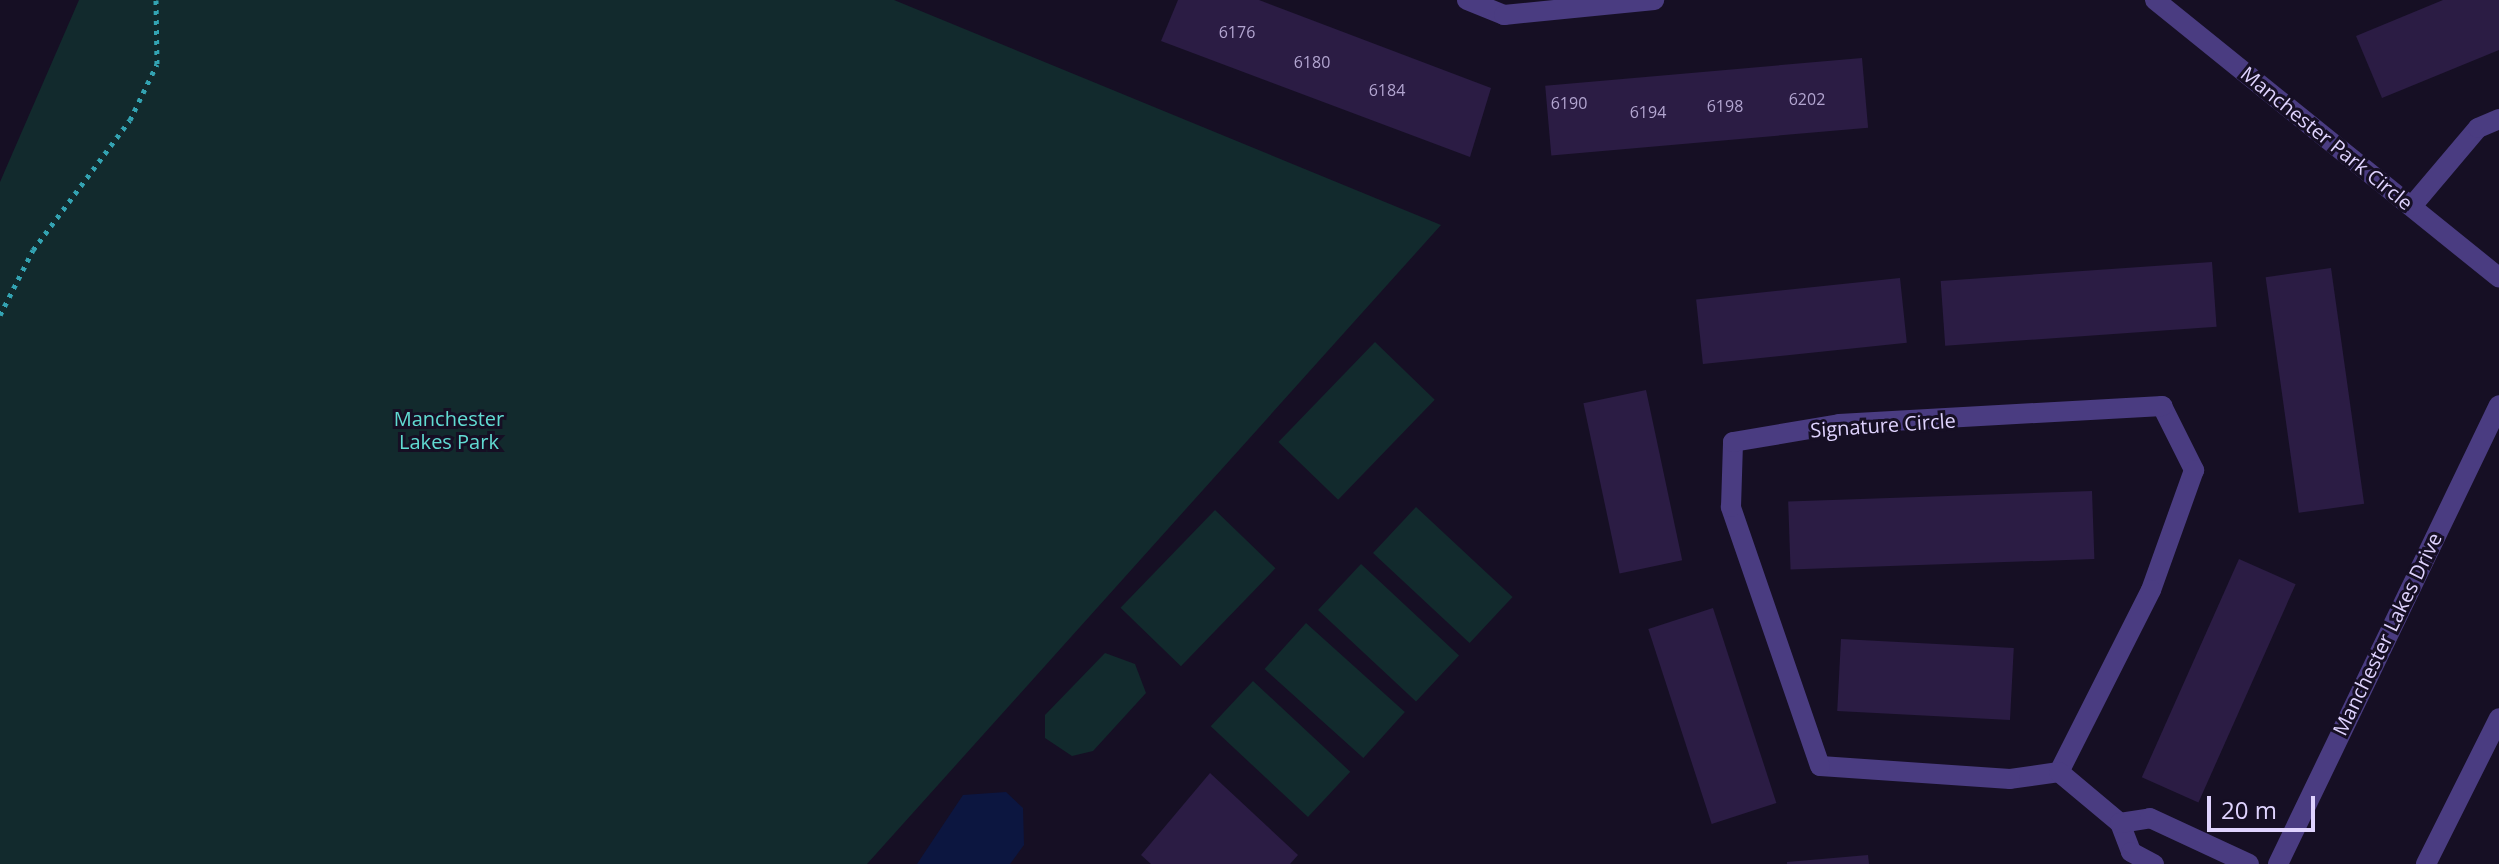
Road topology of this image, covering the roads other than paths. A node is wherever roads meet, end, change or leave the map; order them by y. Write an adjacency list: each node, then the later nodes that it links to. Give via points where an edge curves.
1 (1467, 0): 2 (street, via 1504,15)
2 (1654, 0)
3 (2155, 0): 5 (street, Manchester Park Circle)
4 (2499, 119): 5 (street, via 2478,128)
5 (2412, 206): 6 (street, Manchester Park Circle)
6 (2499, 278)
7 (2499, 405): 13 (street, Manchester Lakes Drive)
8 (2499, 718): 14 (street)
9 (2059, 772): 9 (street, Signature Circle, via 2151,590 2194,470 2162,406 1839,424 1733,442 1731,507 1820,766 2010,779); 10 (street)
10 (2120, 823): 11 (street, via 2131,852); 12 (street, via 2150,818)
11 (2154, 864)
12 (2249, 864)
13 (2278, 864)
14 (2426, 864)

